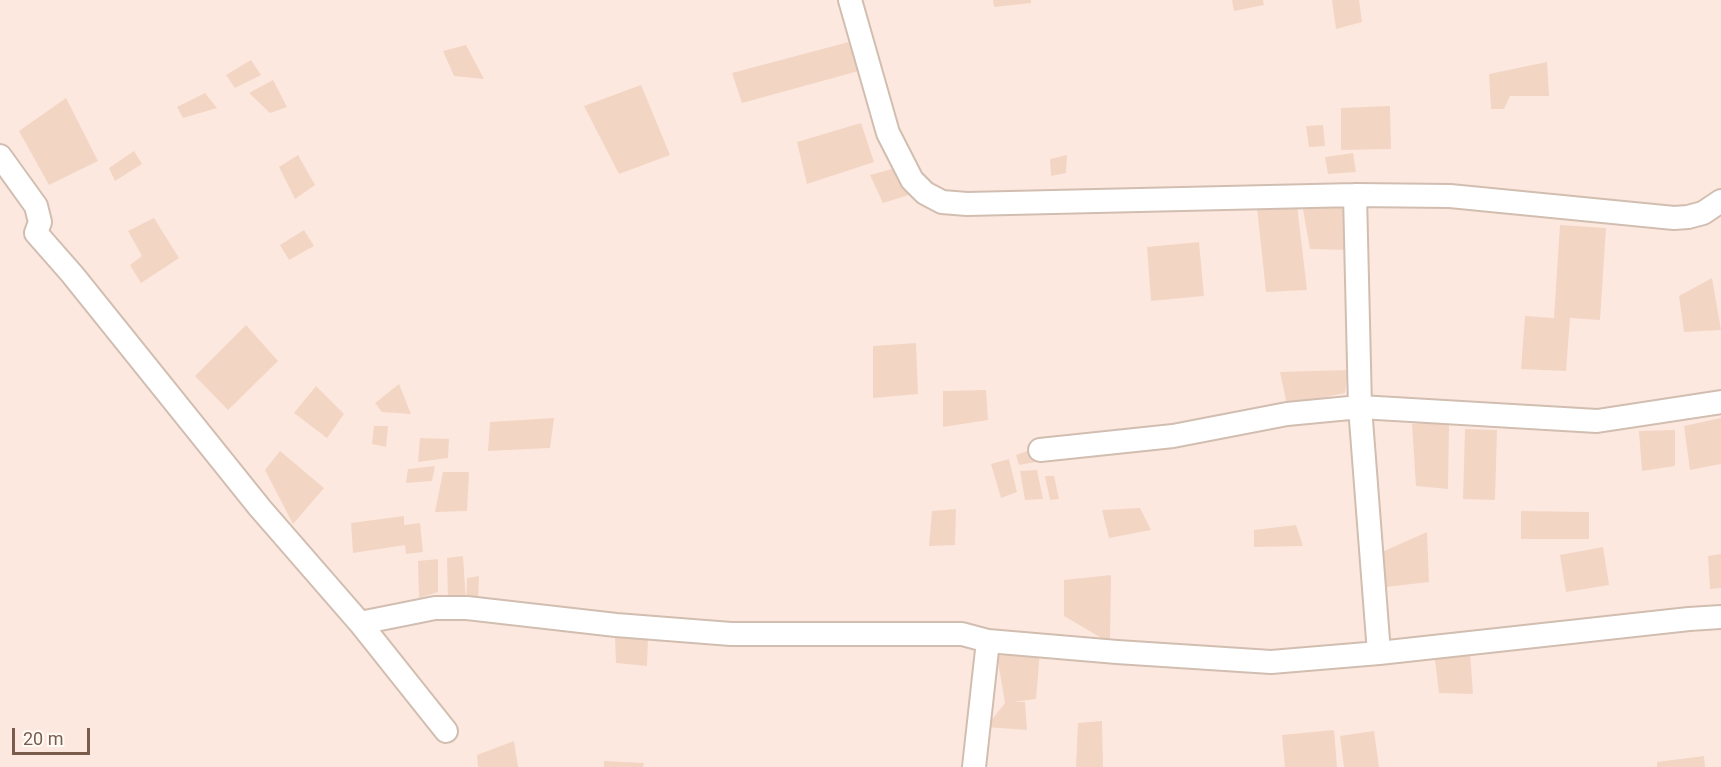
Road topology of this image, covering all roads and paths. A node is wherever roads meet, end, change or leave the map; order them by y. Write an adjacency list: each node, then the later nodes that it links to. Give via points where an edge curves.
1 (850, 0): 3 (street, via 888,133 912,180 942,202)
2 (0, 156): 9 (street, via 36,206 36,232 260,508)
3 (1355, 195): 4 (street, via 1450,196 1674,218 1703,213); 6 (street)
4 (1721, 201)
5 (1721, 402): 6 (street, via 1597,421)
6 (1360, 407): 7 (street, via 1287,414 1173,436); 11 (street)
7 (1040, 450)
8 (1721, 617): 11 (street)
9 (360, 623): 10 (street, via 435,608 466,608 731,634 962,634); 12 (street)
10 (988, 641): 11 (street, via 1271,662); 13 (street)
11 (1379, 653)
12 (446, 730)
13 (974, 767)

